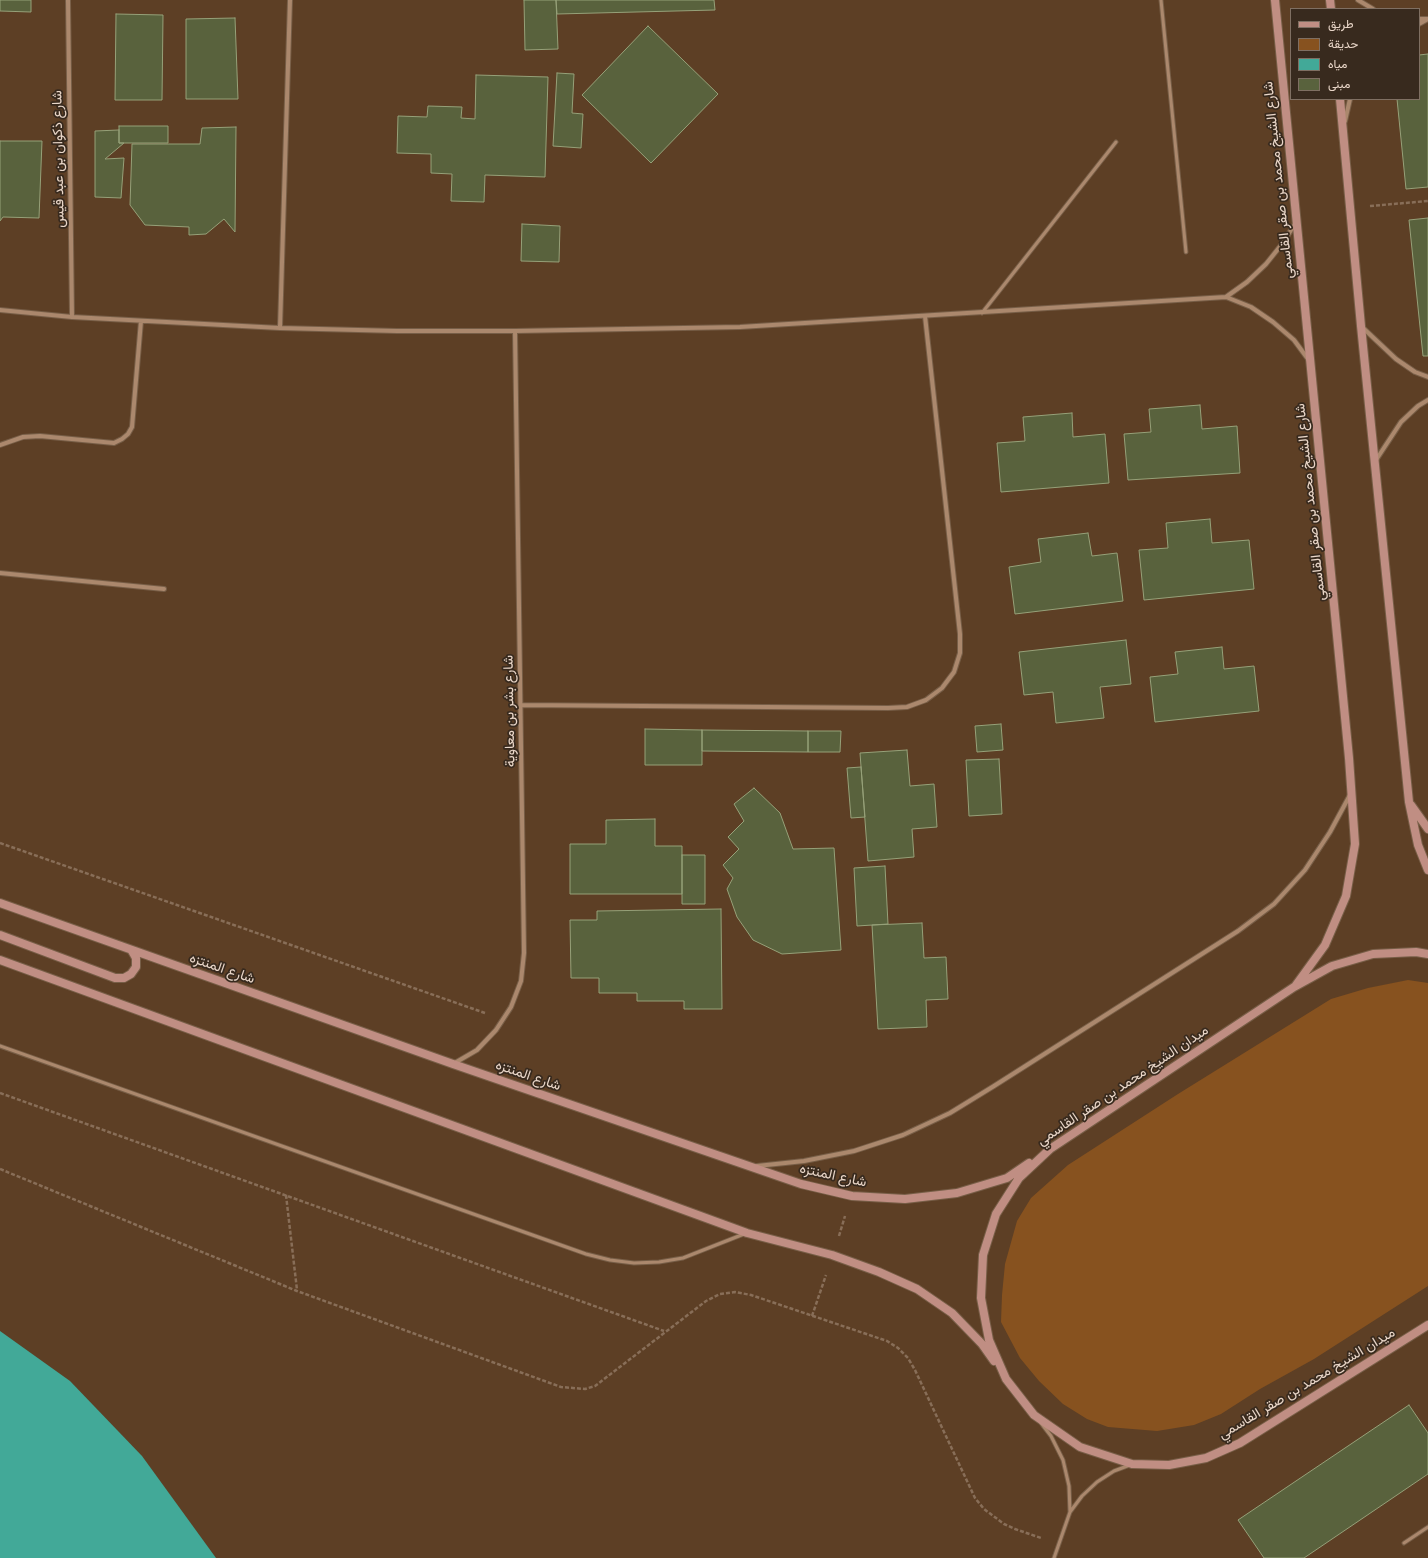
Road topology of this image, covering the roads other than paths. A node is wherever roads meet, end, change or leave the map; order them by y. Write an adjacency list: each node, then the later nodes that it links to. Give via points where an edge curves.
1 (68, 0): 17 (street, شارع ذكوان بن عبد قيس)
2 (290, 0): 20 (street)
3 (1161, 0): 12 (lane)
4 (1275, 0): 11 (main road, شارع الشيخ محمد بن صقر القاسمي)
5 (1358, 0): 6 (street)
6 (1371, 8)
7 (1340, 100): 9 (main road)
8 (1350, 100): 9 (street)
9 (1343, 131): 19 (main road)
10 (1116, 142): 15 (lane)
11 (1296, 222): 13 (street, via 1266,264); 22 (main road, شارع الشيخ محمد بن صقر القاسمي)
12 (1186, 252)
13 (1226, 297): 15 (street); 22 (street, via 1251,307 1274,322 1294,340)
14 (0, 310): 17 (street)
15 (982, 313): 16 (street)
16 (925, 316): 21 (street, via 740,327); 29 (street, via 960,634 960,653 954,672 942,688 926,700 908,706 888,708)
17 (72, 317): 18 (street)
18 (141, 321): 20 (street); 25 (street, via 132,427 122,440 114,442 40,436 23,437)
19 (1361, 326): 23 (street, via 1396,360); 26 (main road)
20 (280, 328): 21 (street)
21 (515, 331): 29 (street, شارع بشر بن معاوية)
22 (1310, 361): 30 (main road, شارع الشيخ محمد بن صقر القاسمي)
23 (1428, 378)
24 (1428, 400): 26 (street, via 1401,422)
25 (0, 445)
26 (1375, 462): 31 (main road)
27 (0, 573): 28 (street)
28 (164, 589)
29 (521, 705): 41 (street, شارع بشر بن معاوية, via 524,954 520,981 511,1007 496,1030 477,1050)
30 (1352, 791): 39 (main road, شارع الشيخ محمد بن صقر القاسمي, via 1355,844 1346,896 1325,945); 43 (street, via 1330,832 1305,870 1274,904 1238,932 994,1086 950,1113 903,1135 854,1151 804,1161)
31 (1409, 802): 32 (main road); 33 (main road, via 1418,845)
32 (1428, 829)
33 (1428, 870)
34 (0, 903): 36 (main road, شارع المنتزه)
35 (0, 935): 36 (main road, via 115,978 124,978 136,967 136,958)
36 (132, 951): 41 (main road, شارع المنتزه)
37 (1428, 954): 39 (main road, ميدان الشيخ محمد بن صقر القاسمي, via 1373,954 1332,966)
38 (0, 960): 44 (main road)
39 (1294, 987): 42 (main road, ميدان الشيخ محمد بن صقر القاسمي)
40 (0, 1046): 44 (lane, via 610,1260 634,1263 683,1258)
41 (453, 1064): 43 (main road, شارع المنتزه)
42 (1050, 1149): 43 (main road, شارع المنتزه, via 1007,1178 956,1193 904,1199 852,1196 801,1184); 46 (main road, ميدان الشيخ محمد بن صقر القاسمي, via 1019,1178 996,1214 984,1255 981,1298 989,1340)
43 (749, 1167)
44 (747, 1233): 46 (main road, via 832,1255 879,1272 917,1290 952,1313 982,1344)
45 (1428, 1325): 48 (main road, ميدان الشيخ محمد بن صقر القاسمي, via 1240,1443 1206,1458 1169,1465)
46 (1006, 1379): 47 (main road, ميدان الشيخ محمد بن صقر القاسمي)
47 (1034, 1415): 48 (main road, ميدان الشيخ محمد بن صقر القاسمي, via 1080,1447); 49 (lane, via 1051,1436 1063,1460 1069,1486)
48 (1132, 1464): 49 (lane, via 1097,1482)
49 (1070, 1512): 52 (lane)
50 (1428, 1527): 51 (lane)
51 (1404, 1543)
52 (1054, 1558)

